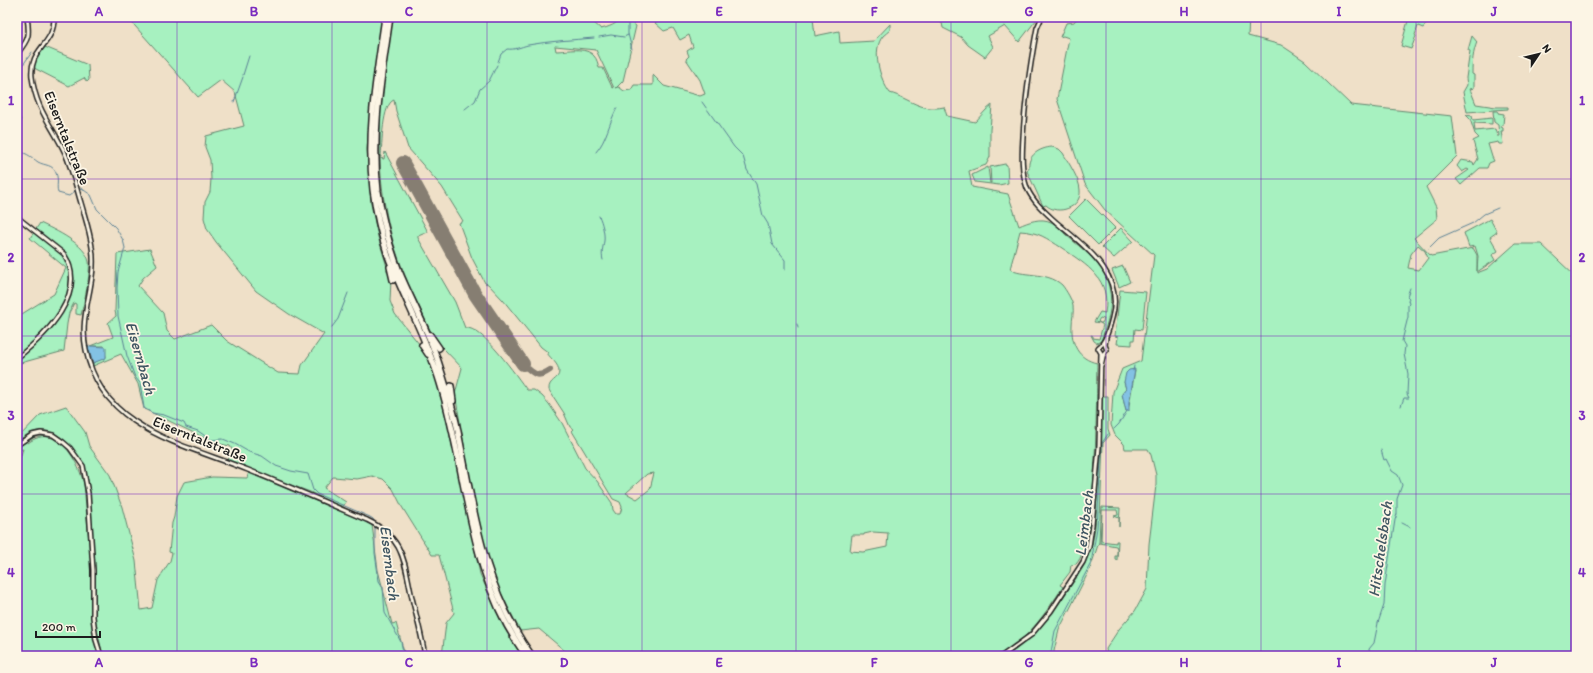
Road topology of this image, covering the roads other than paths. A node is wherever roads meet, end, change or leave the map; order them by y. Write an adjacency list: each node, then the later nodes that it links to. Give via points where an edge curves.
1 (26, 17): 6 (main road, via 29,37)
2 (54, 17): 23 (main road, Eiserntalstraße, via 50,36 34,58 32,76 40,107 64,152 89,231 93,272 84,317 85,349 95,377 111,401 130,419 154,434 250,470 375,524 392,538 404,558)
3 (385, 17): 8 (highway, via 374,98 371,148 376,206)
4 (390, 17): 10 (highway, via 376,132 378,189 392,252)
5 (1042, 17): 11 (main road, via 1037,28 1026,88 1023,172 1027,188 1035,202 1094,256 1106,272 1114,300 1112,317)
6 (17, 54)
7 (17, 217): 15 (main road, via 64,254 72,275 67,298 52,326)
8 (388, 254): 9 (highway); 16 (highway)
9 (393, 280)
10 (422, 321): 13 (highway); 18 (highway, via 438,361)
11 (1103, 344): 14 (main road, via 1098,348); 14 (main road, via 1107,350)
12 (422, 345): 16 (highway)
13 (439, 348)
14 (1102, 353): 26 (main road, via 1098,447 1089,547 1083,562 1051,611 1031,635)
15 (17, 358)
16 (433, 362): 20 (highway)
17 (451, 386): 18 (highway)
18 (456, 422): 20 (highway)
19 (17, 445): 22 (main road, via 32,435 53,435 70,448 82,466 88,493 93,618 96,640)
20 (464, 479): 21 (highway)
21 (479, 550): 24 (highway, via 487,582 497,605); 25 (highway, via 501,603)
22 (102, 656)
23 (425, 656)
24 (526, 656)
25 (532, 656)
26 (1002, 656)

